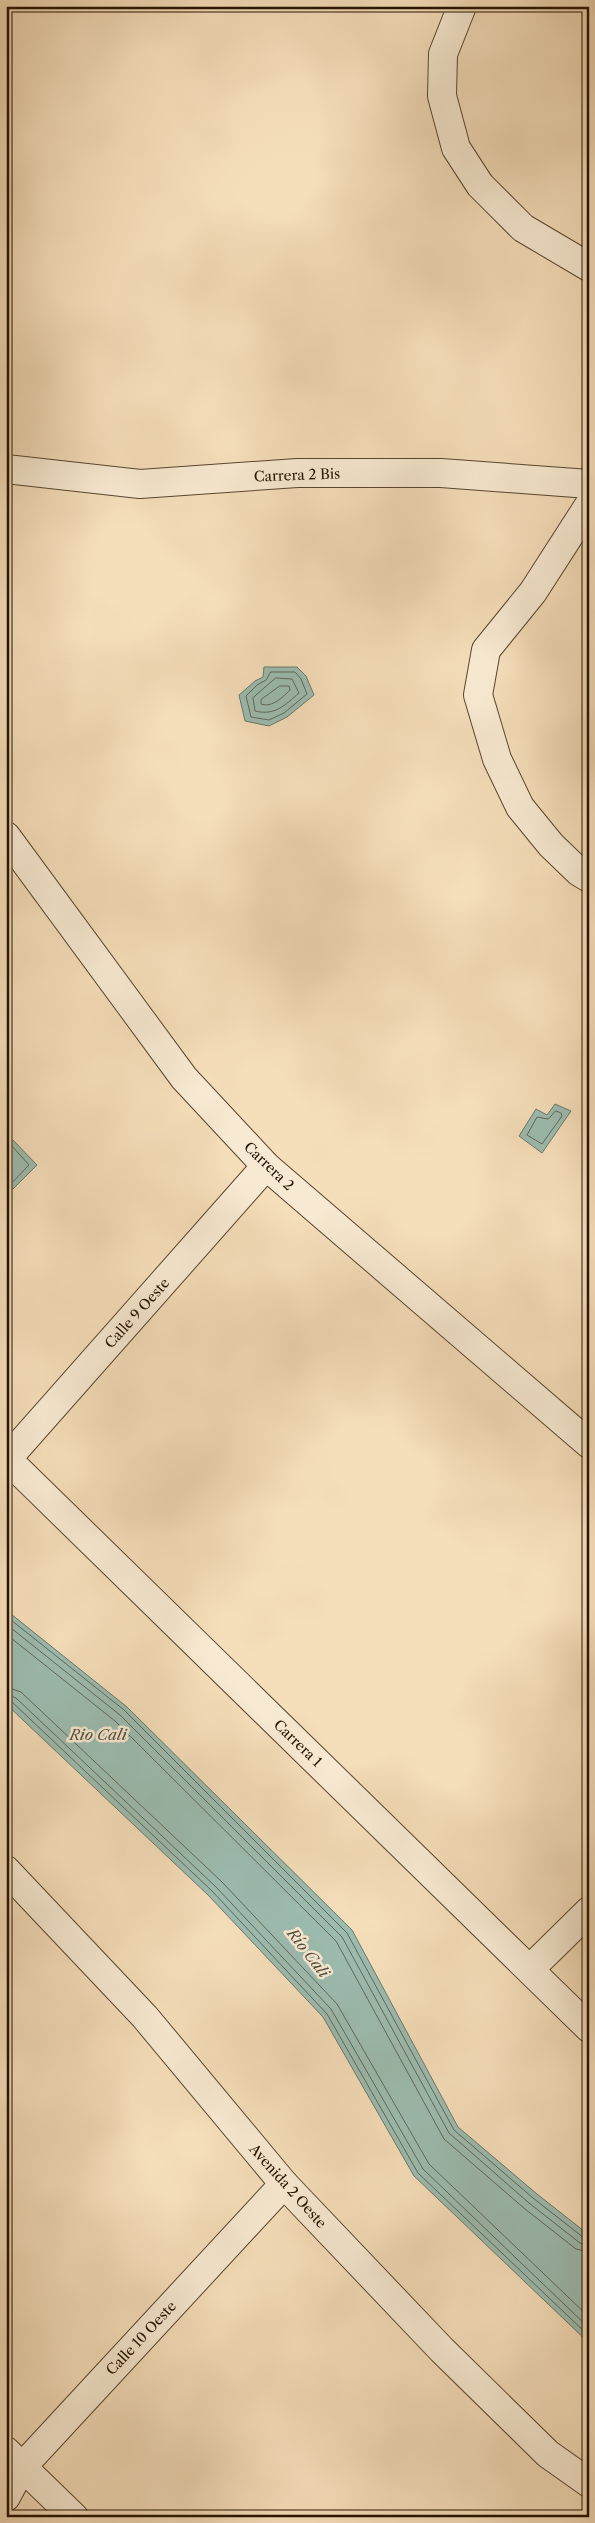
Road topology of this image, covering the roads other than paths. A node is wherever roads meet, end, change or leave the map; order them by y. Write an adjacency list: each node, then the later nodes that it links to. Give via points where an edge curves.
1 (462, 6): 2 (street, via 443,54 442,96 456,148 480,185 523,228)
2 (589, 267)
3 (6, 469): 4 (street, Carrera 2 Bis, via 140,484 297,473 441,473)
4 (589, 484)
5 (589, 504): 7 (street, via 533,592 486,650 478,695 497,759 520,807 551,845)
6 (6, 836): 8 (street, Carrera 2, via 184,1078)
7 (589, 878)
8 (266, 1166): 9 (street, Carrera 2); 10 (street, Calle 9 Oeste)
9 (589, 1444)
10 (7, 1458): 13 (street, Carrera 1)
11 (6, 1870): 15 (street, Avenida 2 Oeste, via 145,2017)
12 (589, 1911): 13 (street)
13 (530, 1969): 14 (street, Carrera 1)
14 (589, 2028)
15 (284, 2184): 16 (street, Calle 10 Oeste); 17 (street, Avenida 2 Oeste, via 463,2371 548,2454)
16 (14, 2459): 18 (street, Calle 10 Oeste); 19 (street)
17 (589, 2483)
18 (6, 2497)
19 (74, 2517)

